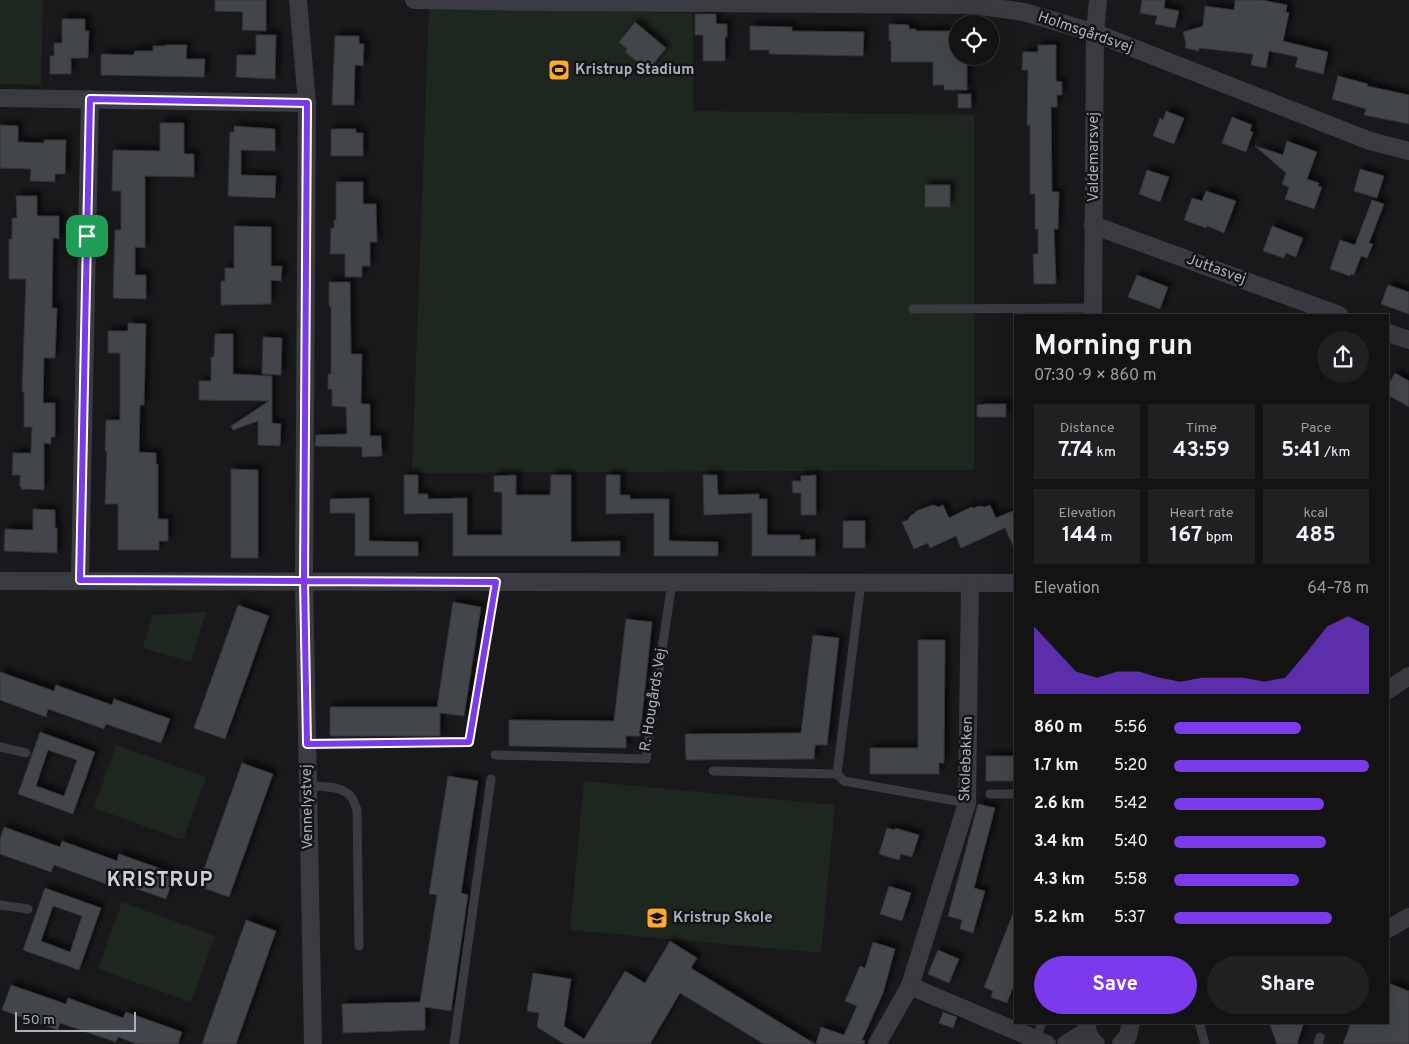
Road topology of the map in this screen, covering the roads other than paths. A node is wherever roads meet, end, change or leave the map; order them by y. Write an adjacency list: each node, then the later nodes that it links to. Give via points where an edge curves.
1 (298, 0): 9 (street, Vennelystvej)
2 (414, 0): 4 (street, Holmsgårdsvej)
3 (1098, 0): 6 (street, Valdemarsvej)
4 (549, 1): 5 (street, Holmsgårdsvej)
5 (834, 2): 6 (street, Holmsgårdsvej, via 974,4 1024,12)
6 (1094, 33): 10 (street, Holmsgårdsvej, via 1370,141); 11 (street, Valdemarsvej)
7 (0, 98): 8 (street)
8 (90, 99): 9 (street); 17 (street)
9 (307, 103): 19 (street, Vennelystvej)
10 (1409, 151)
11 (1093, 226): 13 (street, Valdemarsvej); 14 (street, Juttasvej)
12 (913, 309): 13 (lane)
13 (1093, 312)
14 (1336, 314)
15 (1389, 333): 16 (street)
16 (1409, 340)
17 (80, 580): 18 (street); 19 (street)
18 (0, 581)
19 (304, 581): 20 (street); 27 (street, Vennelystvej)
20 (496, 582): 21 (street); 27 (lane, via 469,742)
21 (672, 582): 22 (street); 30 (lane, R. Hougårds Vej, via 646,759)
22 (861, 583): 23 (street); 32 (lane)
23 (970, 583): 24 (street); 37 (street, Skolebakken)
24 (1014, 583)
25 (1409, 676): 26 (street)
26 (1389, 689)
27 (307, 744): 34 (street, Vennelystvej)
28 (0, 747): 29 (lane)
29 (26, 753)
30 (495, 755)
31 (713, 771): 32 (lane)
32 (837, 774): 37 (lane, via 844,781)
33 (491, 779): 51 (lane)
34 (308, 786): 42 (lane, via 342,790 352,797 357,810); 50 (street, Vennelystvej)
35 (990, 794): 36 (lane)
36 (1014, 794)
37 (967, 803): 43 (street, Skolebakken)
38 (0, 905): 39 (lane)
39 (28, 909)
40 (1409, 917): 41 (street)
41 (1389, 928)
42 (359, 946)
43 (910, 986): 48 (street); 52 (street, Skolebakken)
44 (1042, 1024): 48 (lane)
45 (1131, 1024): 49 (street)
46 (1200, 1024): 54 (lane)
47 (1090, 1033): 53 (street)
48 (1041, 1042)
49 (1124, 1043)
50 (313, 1044)
51 (454, 1044)
52 (877, 1044)
53 (1066, 1044)
54 (1205, 1044)

